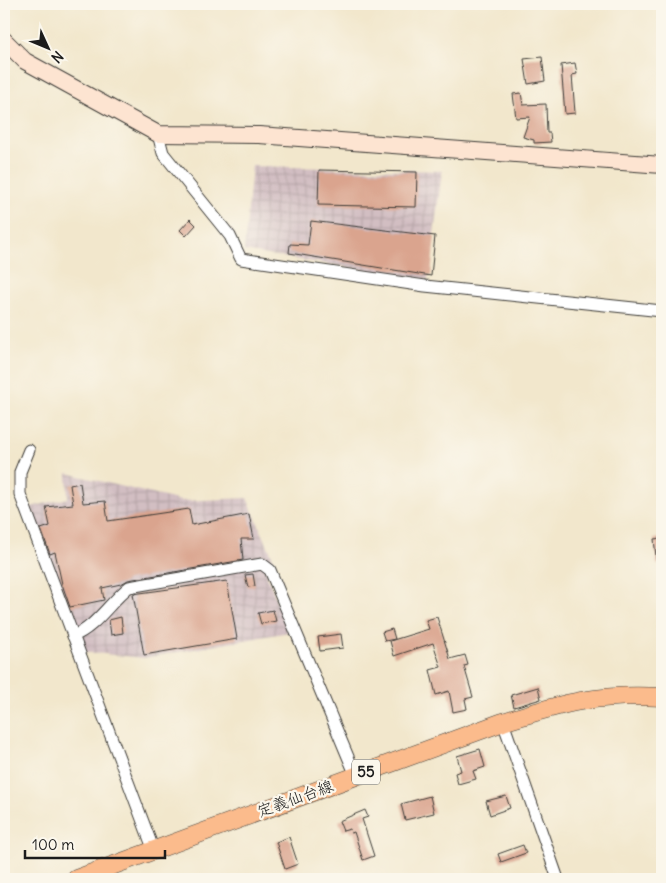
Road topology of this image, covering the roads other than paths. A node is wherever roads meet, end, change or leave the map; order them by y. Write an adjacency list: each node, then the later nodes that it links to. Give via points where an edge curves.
1 (4, 40): 2 (street, via 25,62)
2 (158, 134): 3 (street, via 259,134); 4 (street, via 163,153 230,236 242,259 425,286)
3 (662, 165)
4 (662, 310)
5 (29, 450): 6 (street, via 20,472 20,494)
6 (73, 636): 9 (street, via 84,632 115,598 129,588 262,564 270,570); 10 (street)
7 (662, 697): 8 (main road, 定義仙台線 / 55, via 611,696 572,701)
8 (503, 722): 9 (main road, 定義仙台線 / 55); 12 (street)
9 (356, 776): 10 (main road, 定義仙台線 / 55)
10 (154, 850): 11 (main road, 定義仙台線 / 55)
11 (76, 879)
12 (558, 879)

